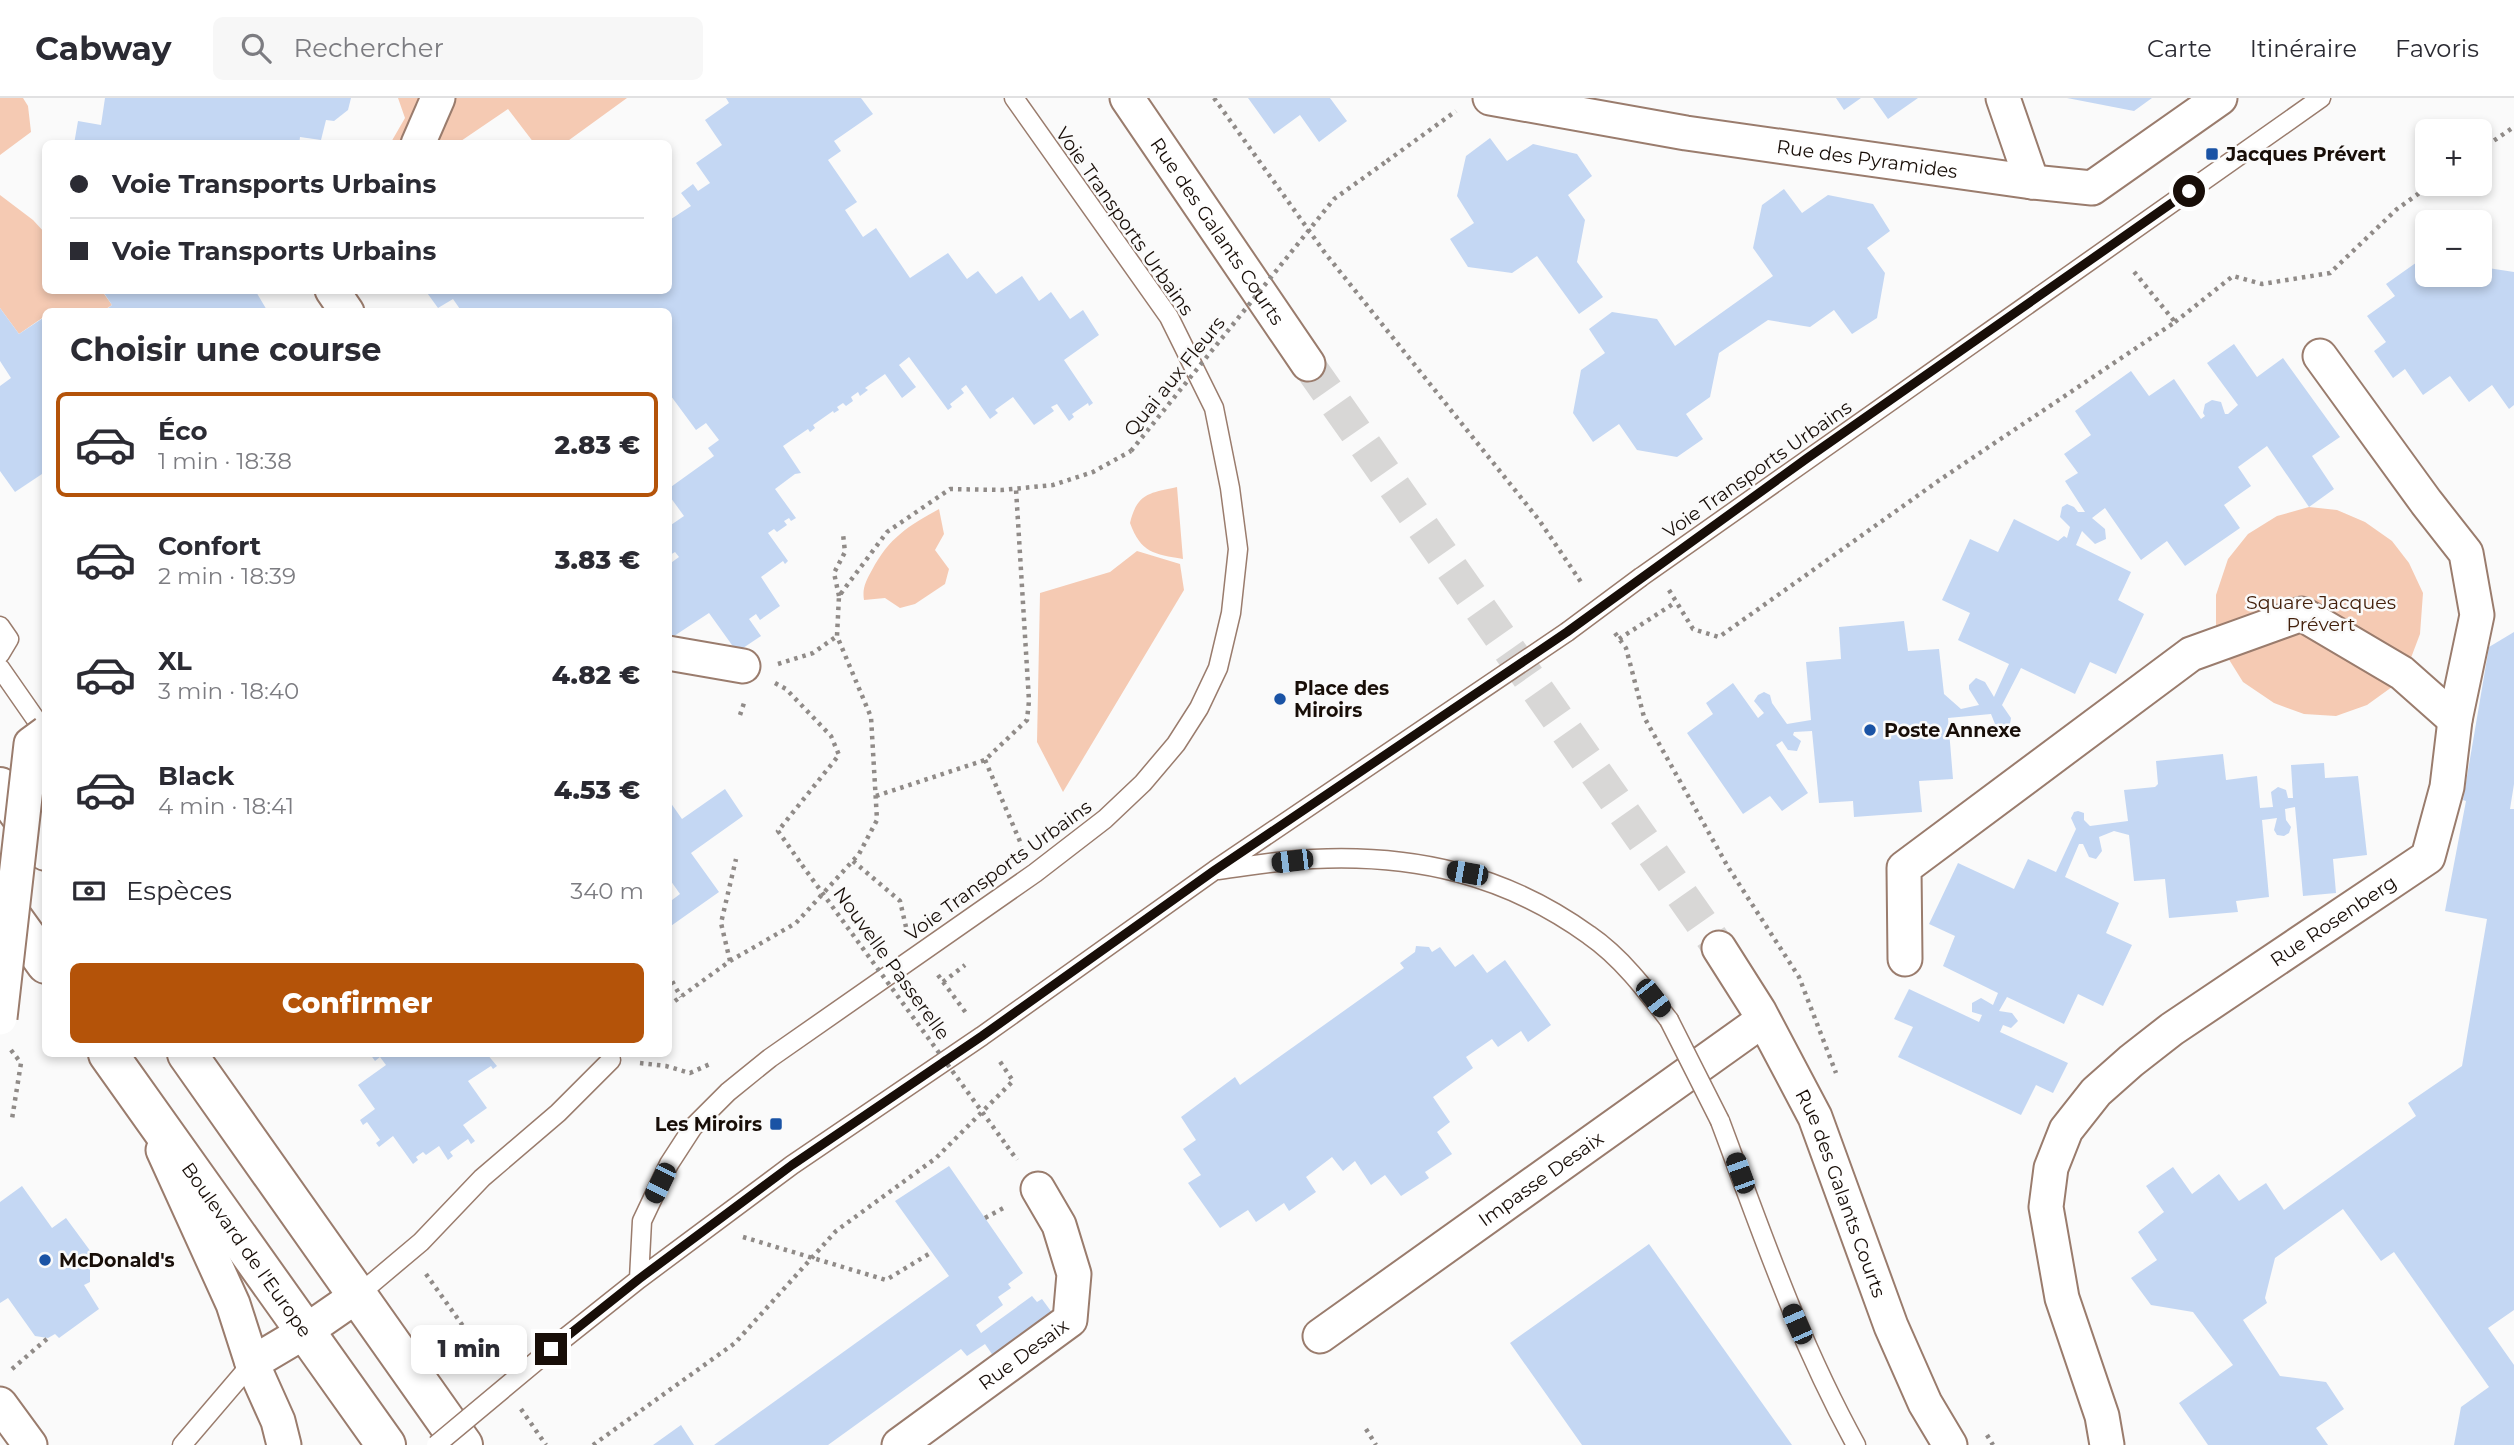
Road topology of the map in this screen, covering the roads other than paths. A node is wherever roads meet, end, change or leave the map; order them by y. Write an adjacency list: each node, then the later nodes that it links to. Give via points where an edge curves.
1 (438, 98): 8 (street)
2 (1014, 98): 34 (lane, Voie Transports Urbains, via 1169,317 1214,408 1238,549 1231,613 1218,668 1176,744 1105,819 770,1058 693,1127 642,1221)
3 (1127, 98): 11 (street, Rue des Galants Courts)
4 (2003, 98): 9 (street)
5 (2220, 98): 9 (street, Rue des Pyramides, via 2092,188)
6 (2322, 98): 22 (lane, Voie Transports Urbains, bridge, via 1567,632)
7 (1476, 102): 9 (street, Rue des Pyramides)
8 (420, 140)
9 (2032, 181)
10 (2320, 356): 17 (street, Rue Rosenberg, via 2466,553 2477,615)
11 (1308, 364)
12 (0, 626): 13 (lane, via 9,639)
13 (0, 654)
14 (672, 654): 15 (street)
15 (743, 666)
16 (0, 668): 18 (lane)
17 (2455, 720): 26 (street, via 2402,673 2302,614 2191,654 1904,868); 49 (street, Rue Rosenberg, via 2447,787 2428,857 2172,1029 2096,1092 2066,1130 2051,1168 2046,1207 2062,1298 2102,1416)
18 (42, 727)
19 (42, 736): 27 (street, bridge, via 31,744)
20 (0, 787): 21 (main road)
21 (42, 845)
22 (1215, 870): 34 (lane, Voie Transports Urbains, via 792,1165); 47 (lane, Voie Transports Urbains, bridge, via 1312,859 1390,860 1467,873 1526,896 1591,936 1636,977 1669,1020 1720,1121 1787,1303)
23 (0, 900): 25 (main road)
24 (1719, 948): 28 (street, Rue des Galants Courts)
25 (42, 958)
26 (1905, 959)
27 (0, 1018)
28 (1763, 1020): 37 (street, Impasse Desaix); 48 (street, Rue des Galants Courts, via 1815,1117 1891,1326 1925,1403)
29 (110, 1057): 32 (main road, Boulevard de l'Europe)
30 (189, 1057): 35 (main road)
31 (611, 1060): 35 (lane, via 482,1178 411,1251)
32 (139, 1097): 36 (main road, Boulevard de l'Europe); 38 (street, via 233,1304)
33 (1038, 1189): 46 (street, Rue Desaix, via 1059,1225 1074,1274 1070,1320)
34 (639, 1279): 44 (lane, Voie Transports Urbains, bridge)
35 (358, 1294): 36 (street); 45 (main road)
36 (306, 1331): 38 (street); 43 (main road, Boulevard de l'Europe)
37 (1320, 1336)
38 (252, 1363): 41 (lane); 42 (street)
39 (0, 1404): 40 (street)
40 (30, 1445)
41 (182, 1445)
42 (284, 1445)
43 (386, 1445)
44 (436, 1445)
45 (463, 1445)
46 (899, 1445)
47 (1856, 1445)
48 (1950, 1445)
49 (2107, 1445)

